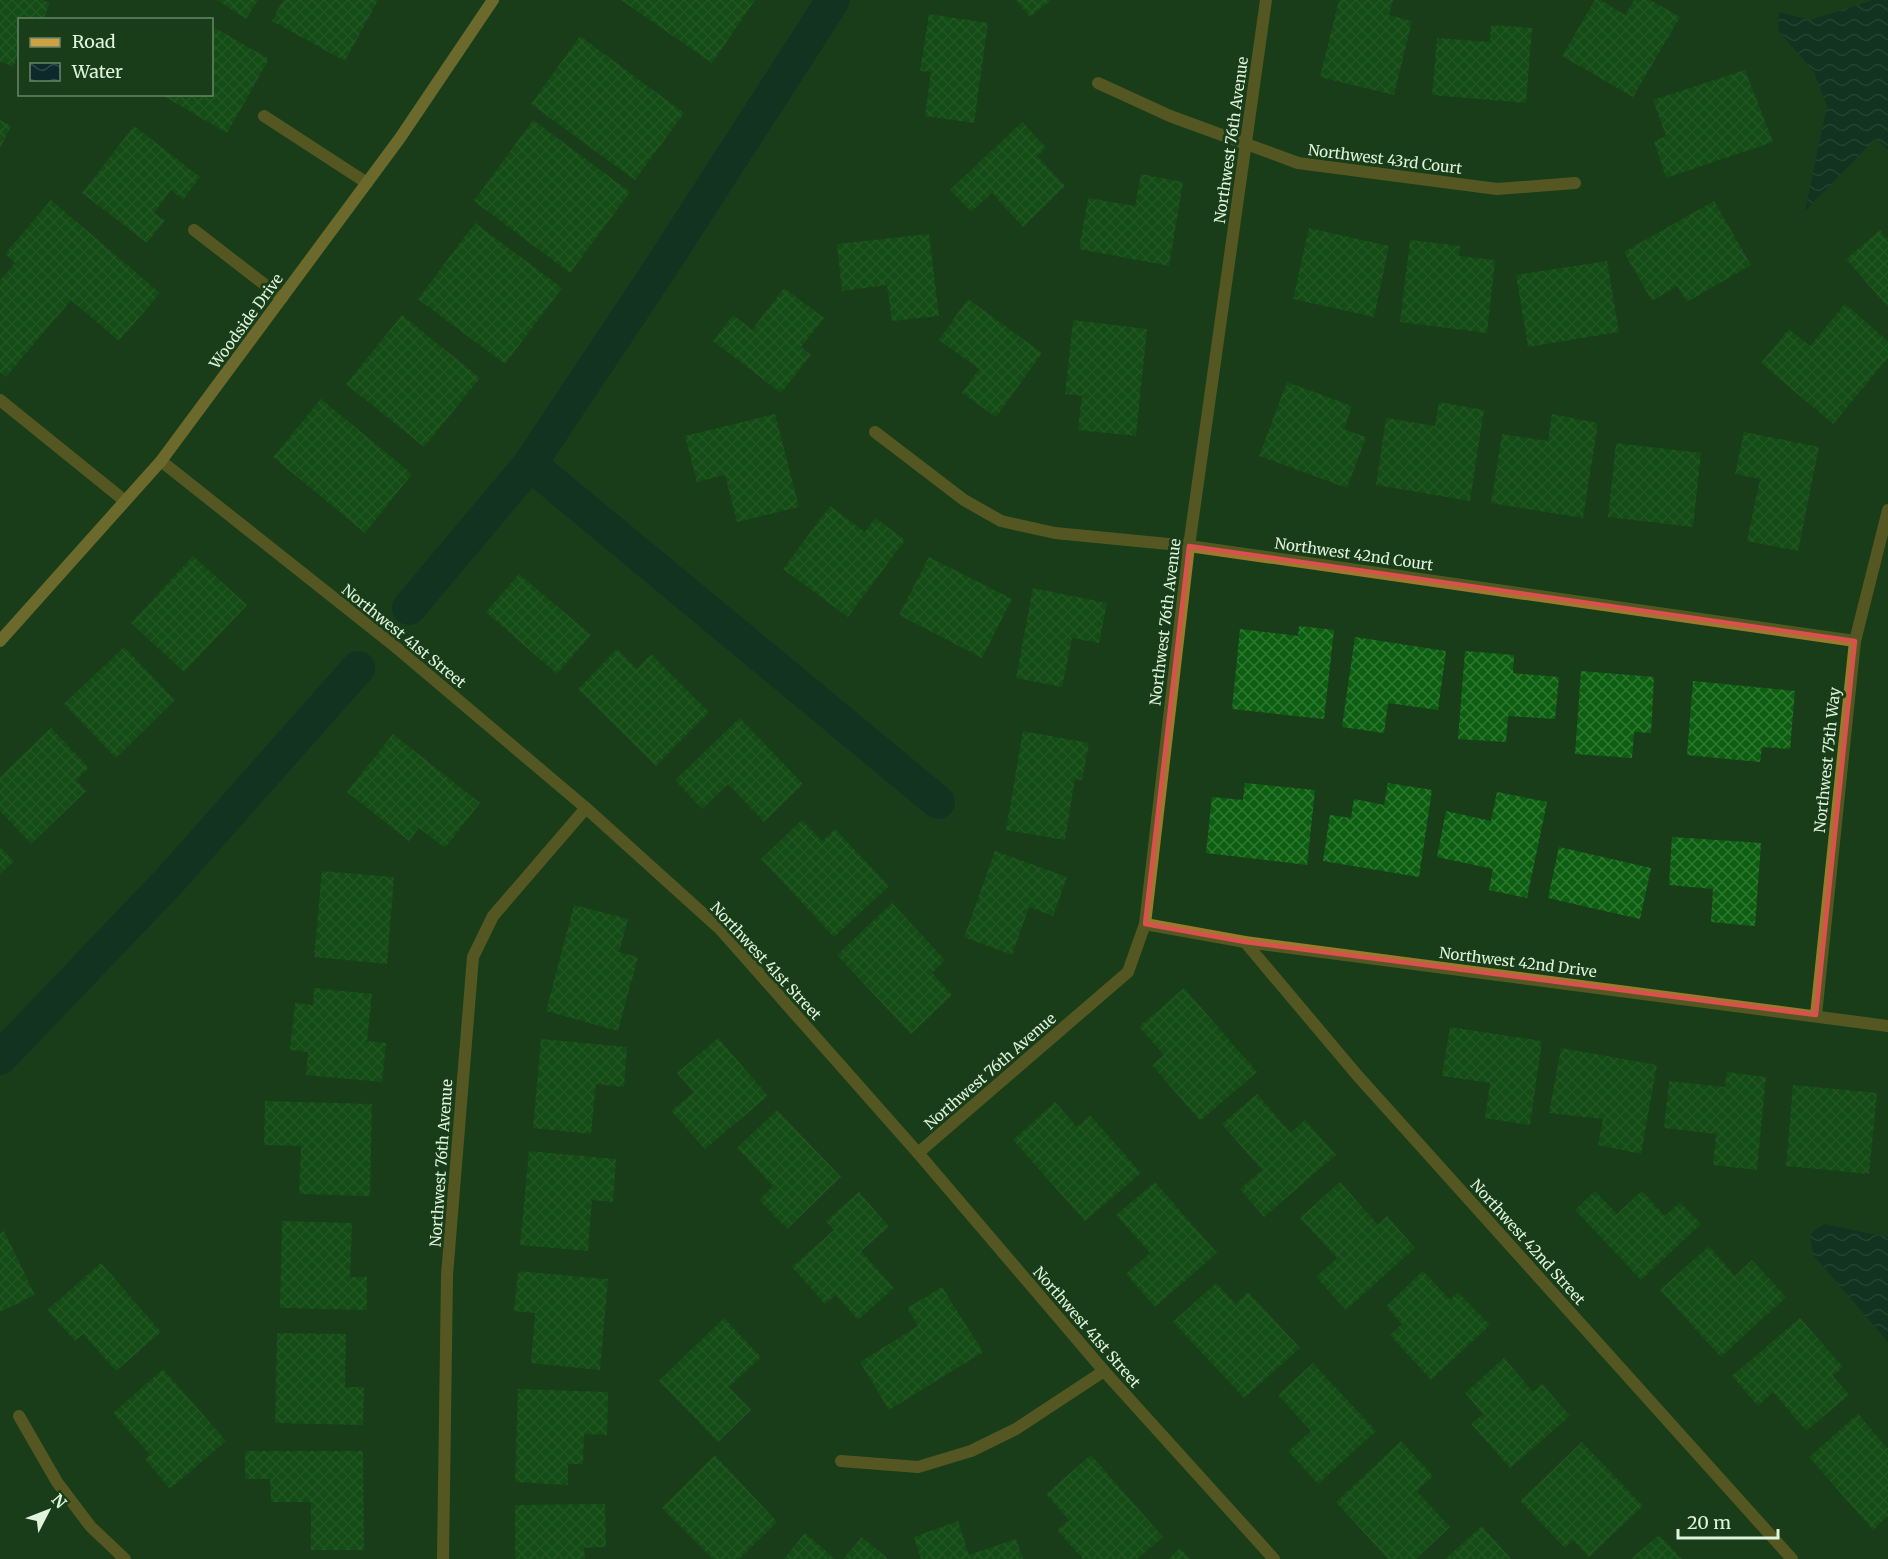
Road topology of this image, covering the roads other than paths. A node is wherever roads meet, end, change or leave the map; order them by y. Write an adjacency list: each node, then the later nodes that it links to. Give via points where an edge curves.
1 (493, 0): 6 (street, Woodside Drive)
2 (1266, 0): 5 (street, Northwest 76th Avenue)
3 (1098, 83): 5 (street, Northwest 43rd Court, via 1170,116)
4 (264, 116): 6 (street)
5 (1244, 143): 7 (street, Northwest 43rd Court, via 1298,163 1497,189); 15 (street, Northwest 76th Avenue)
6 (367, 183): 9 (street, Woodside Drive)
7 (1575, 183)
8 (194, 230): 9 (street)
9 (282, 298): 12 (street, Woodside Drive)
10 (0, 400): 13 (street)
11 (875, 432): 15 (street, Northwest 42nd Court, via 964,500 1001,521 1055,533)
12 (161, 461): 13 (street, Woodside Drive); 18 (street, Northwest 41st Street, via 392,644)
13 (125, 501): 16 (street, Woodside Drive)
14 (1888, 510): 17 (street, Northwest 75th Way)
15 (1189, 546): 17 (street, Northwest 42nd Court); 19 (street, Northwest 76th Avenue)
16 (0, 641)
17 (1855, 641): 21 (street, Northwest 75th Way)
18 (586, 808): 23 (street, Northwest 41st Street, via 720,929); 28 (street, Northwest 76th Avenue, via 494,916 472,957 447,1275)
19 (1145, 924): 20 (street, Northwest 42nd Drive); 23 (street, Northwest 76th Avenue, via 1128,972)
20 (1245, 942): 21 (street, Northwest 42nd Drive); 30 (street, Northwest 42nd Street, via 1357,1075)
21 (1816, 1015): 22 (street, Northwest 42nd Drive)
22 (1888, 1026)
23 (918, 1153): 24 (street, Northwest 41st Street)
24 (1104, 1371): 26 (street, via 1016,1429 971,1451 918,1467); 29 (street, Northwest 41st Street)
25 (19, 1416): 27 (street, via 64,1491 91,1527)
26 (841, 1461)
27 (124, 1559)
28 (443, 1559)
29 (1274, 1559)
30 (1792, 1559)

